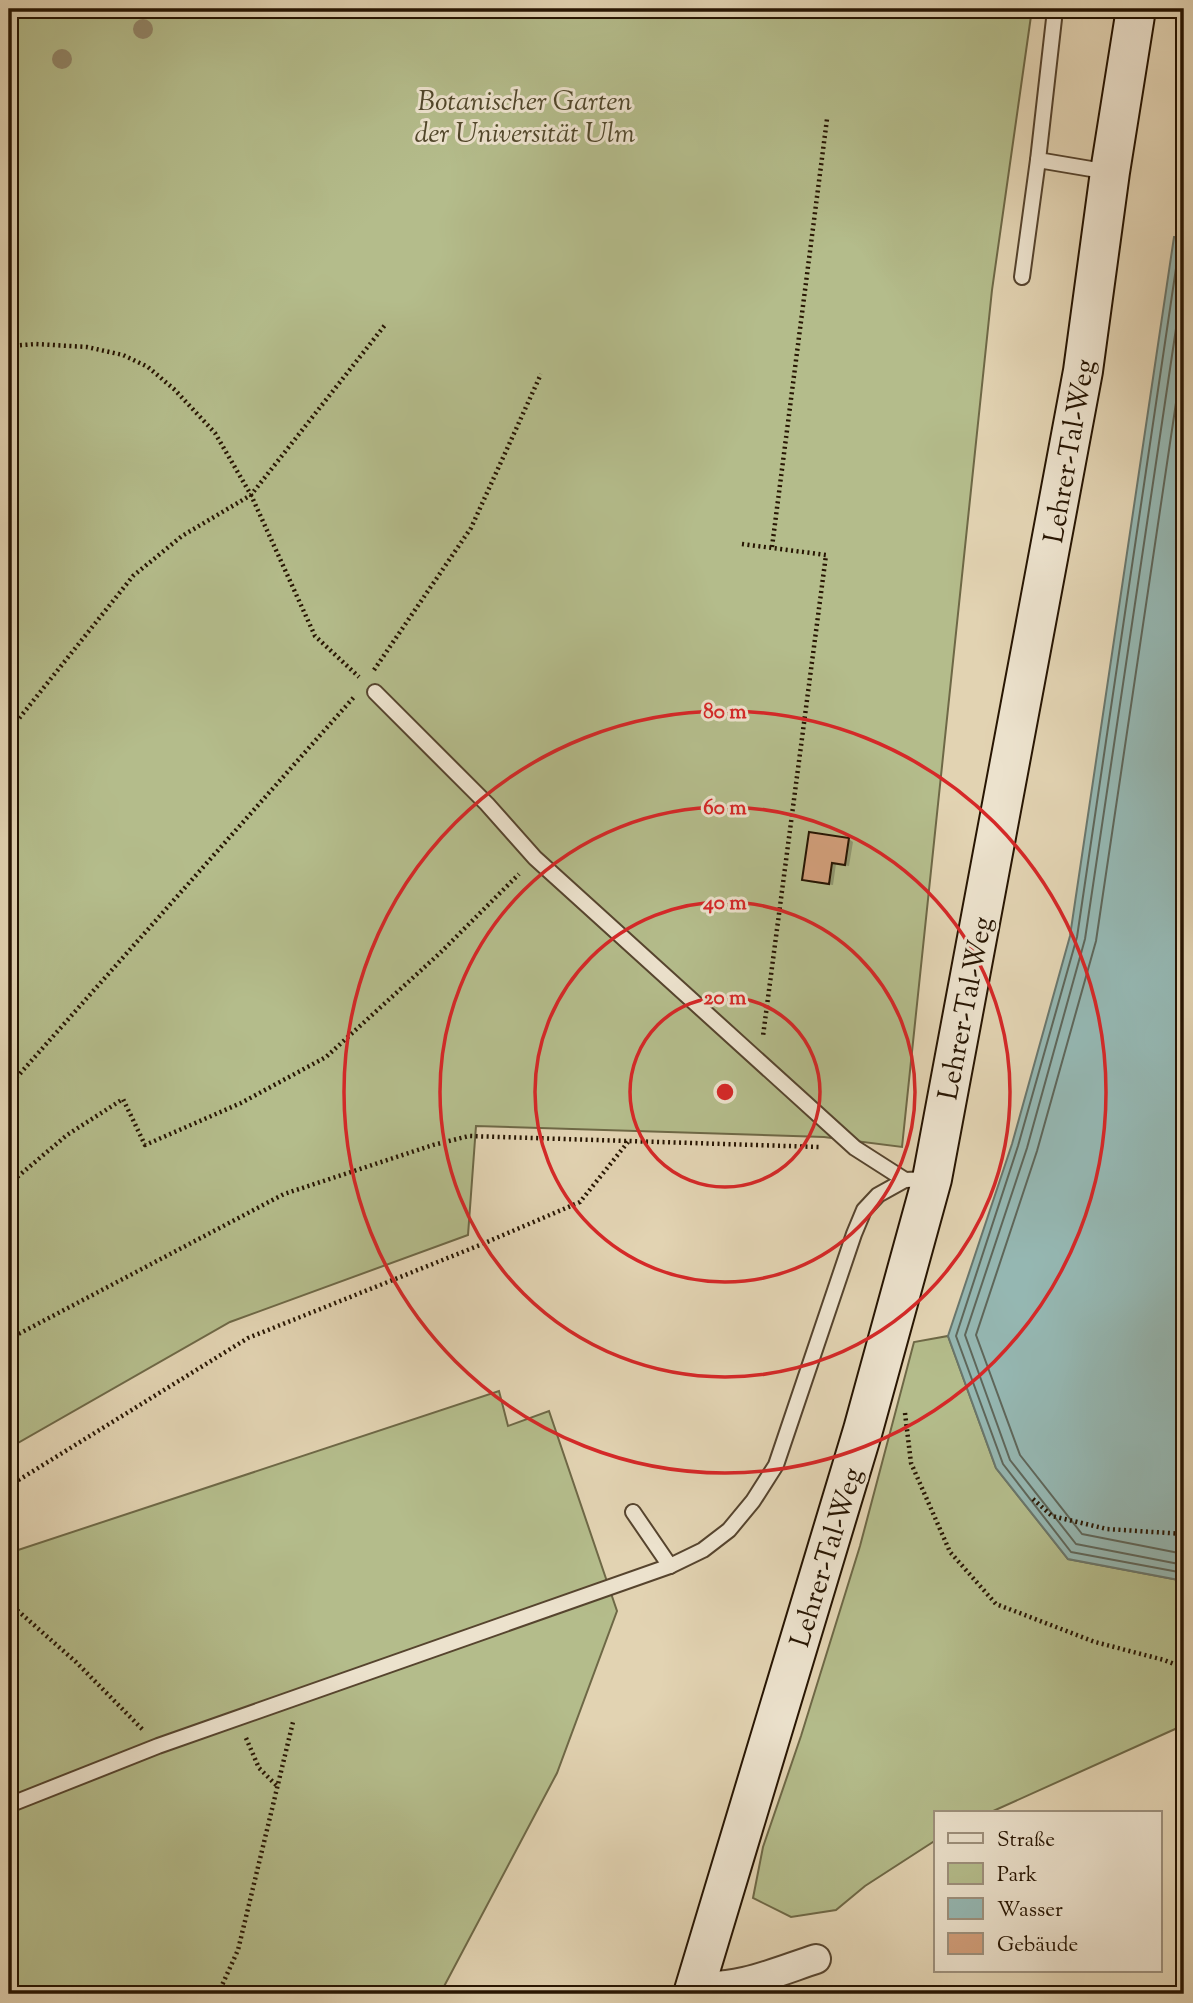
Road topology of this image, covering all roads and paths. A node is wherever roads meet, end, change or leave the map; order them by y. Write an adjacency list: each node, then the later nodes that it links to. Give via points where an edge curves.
1 (1136, 9): 5 (street, Lehrer-Tal-Weg)
2 (1055, 19): 4 (lane)
3 (827, 119): 12 (path)
4 (1038, 160): 5 (lane); 6 (lane)
5 (1110, 172): 20 (street, Lehrer-Tal-Weg, via 1083,371)
6 (1022, 278)
7 (385, 325): 10 (path)
8 (9, 346): 10 (path, via 87,347 123,355 148,368 215,433)
9 (541, 374): 13 (path, via 471,528)
10 (251, 495): 13 (path, via 315,636); 14 (path, via 183,536 133,576)
11 (742, 544): 12 (path)
12 (772, 547): 16 (path, via 826,555)
13 (370, 688): 15 (lane); 17 (path)
14 (9, 731)
15 (535, 858): 16 (lane); 21 (path, via 326,1057 241,1103 145,1145 123,1099 67,1135)
16 (760, 1062): 19 (lane)
17 (9, 1086)
18 (628, 1141): 19 (path); 22 (path, via 470,1136 433,1145 284,1194); 24 (path, via 580,1202 248,1338)
19 (855, 1148): 20 (lane)
20 (918, 1179): 28 (lane, via 878,1195 864,1210 776,1465 753,1501 729,1530 703,1550); 37 (street, Lehrer-Tal-Weg, via 863,1430)
21 (9, 1184)
22 (9, 1339)
23 (904, 1403): 30 (path, via 911,1463 950,1552 996,1604 1095,1642)
24 (9, 1486)
25 (1033, 1499): 27 (path, via 1052,1516 1107,1529)
26 (633, 1512): 28 (lane)
27 (1184, 1534)
28 (670, 1566): 31 (lane)
29 (9, 1603): 33 (path, via 76,1662)
30 (1184, 1668)
31 (299, 1697): 32 (lane); 34 (path)
32 (237, 1718): 33 (lane); 34 (path, via 258,1768)
33 (158, 1746): 35 (lane)
34 (278, 1786): 38 (path, via 239,1950)
35 (9, 1804)
36 (816, 1959): 37 (street, Lehrer-Tal-Weg, via 746,1981)
37 (694, 1990)
38 (218, 1994)

